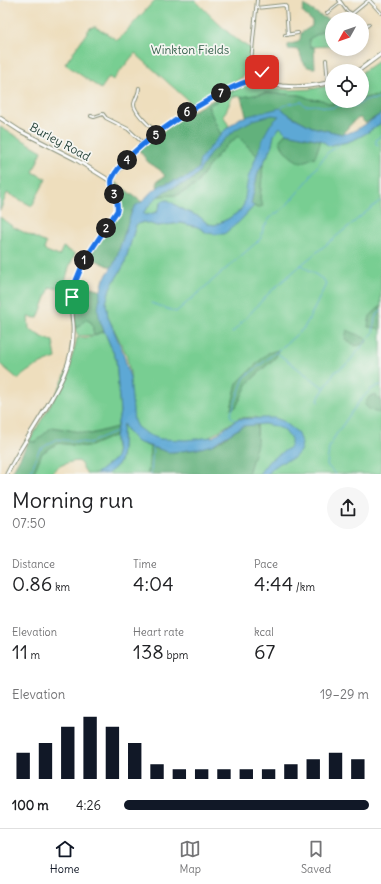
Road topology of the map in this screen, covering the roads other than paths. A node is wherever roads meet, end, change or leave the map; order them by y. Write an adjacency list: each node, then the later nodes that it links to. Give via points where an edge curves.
1 (257, 0): 4 (street)
2 (369, 0): 7 (street); 8 (street)
3 (339, 1): 5 (street); 6 (street)
4 (256, 8): 10 (street, via 284,5); 16 (street)
5 (328, 12)
6 (349, 12)
7 (354, 12)
8 (381, 13)
9 (298, 33): 10 (street)
10 (288, 34): 11 (street)
11 (285, 35)
12 (381, 54): 15 (main road)
13 (326, 60): 14 (street)
14 (327, 64)
15 (367, 64)
16 (251, 65): 17 (street); 18 (street)
17 (271, 78)
18 (249, 81): 19 (main road, via 298,87); 23 (main road, via 232,87 190,110)
19 (325, 83)
20 (139, 88): 23 (street, via 134,107)
21 (91, 116): 24 (street, via 103,114 128,129)
22 (0, 118): 25 (main road, Burley Road)
23 (157, 134): 24 (main road)
24 (144, 144): 25 (main road, via 122,165)
25 (112, 182): 26 (main road, via 117,211 84,261 75,283 72,297 71,352 64,374)
26 (7, 474)

